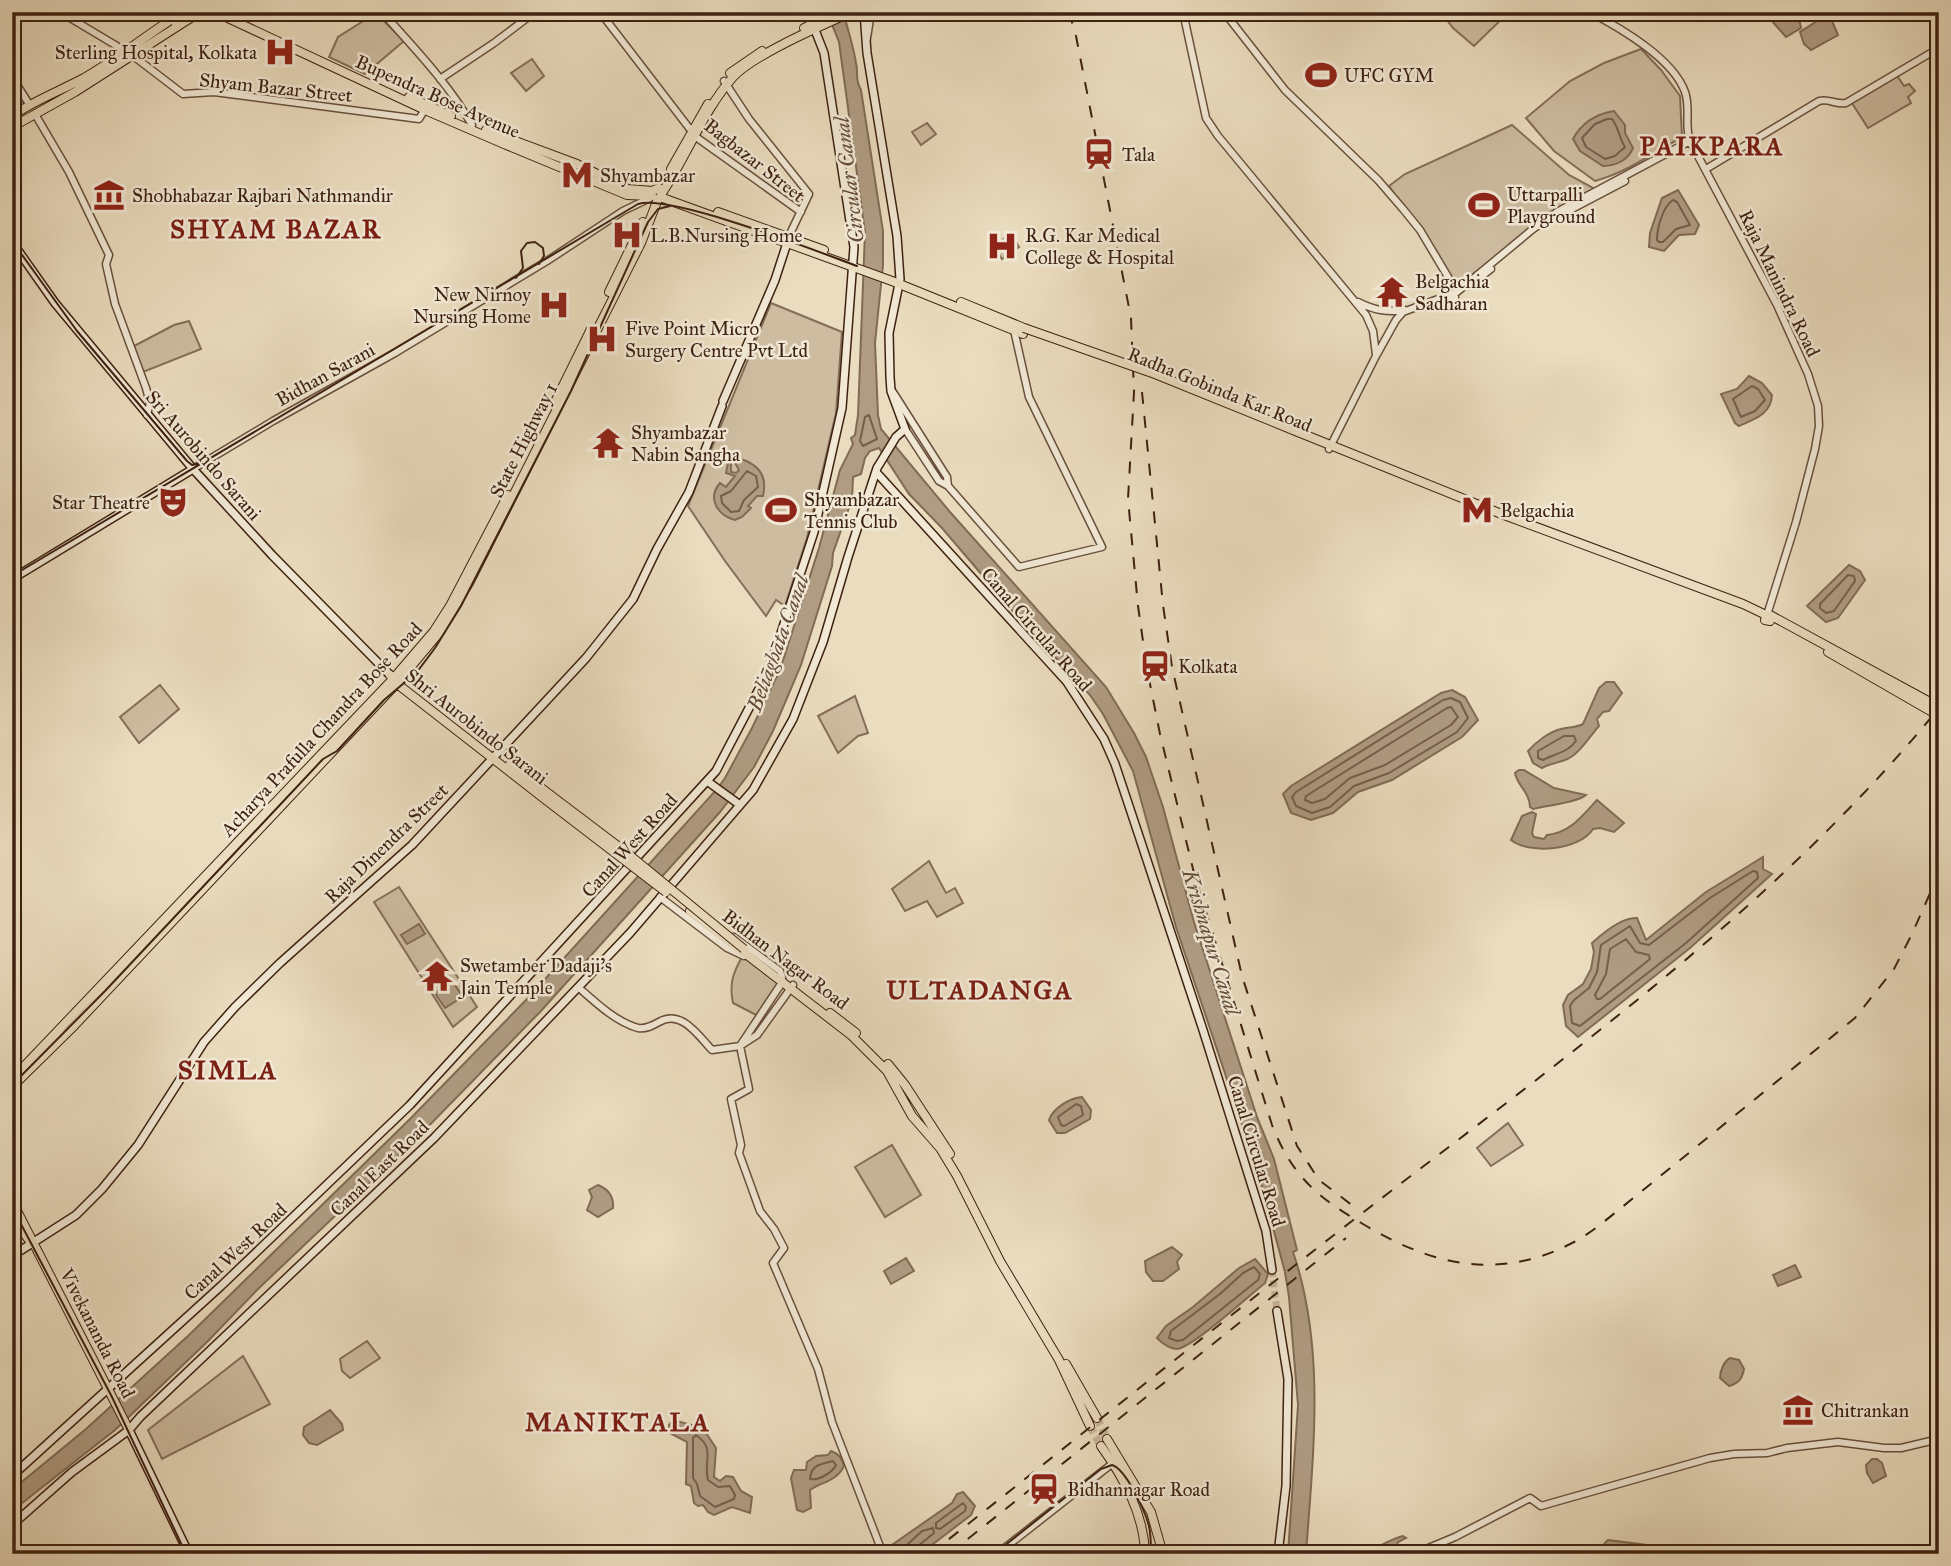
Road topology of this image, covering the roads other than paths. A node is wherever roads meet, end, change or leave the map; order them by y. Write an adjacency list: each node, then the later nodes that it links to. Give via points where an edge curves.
1 (60, 12): 22 (street, Shyam Bazar Street)
2 (183, 12): 17 (main road)
3 (200, 12): 17 (main road)
4 (215, 12): 27 (main road, Bupendra Bose Avenue)
5 (227, 12): 27 (main road, Bupendra Bose Avenue)
6 (382, 12): 24 (street)
7 (534, 12): 24 (street)
8 (600, 12): 32 (street, Bagbazar Street)
9 (808, 12): 19 (main road, Canal West Road)
10 (836, 12): 18 (main road)
11 (864, 12): 20 (main road)
12 (871, 12): 20 (street)
13 (1183, 12): 42 (street, via 1206,118)
14 (1224, 12): 41 (street, via 1285,90 1397,202 1420,230)
15 (1590, 12): 33 (street, Raja Manindra Road, via 1628,33 1678,80 1685,92)
16 (850, 13): 18 (main road)
17 (173, 19): 22 (main road)
18 (827, 20): 19 (main road)
19 (815, 26): 25 (main road); 39 (main road, Canal West Road, via 824,53)
20 (866, 40): 40 (main road, via 897,236)
21 (1939, 48): 34 (street, via 1846,103 1819,101)
22 (129, 54): 26 (main road); 27 (street, Shyam Bazar Street, via 183,94 214,92 419,119); 28 (main road)
23 (12, 77): 26 (street)
24 (440, 79): 30 (street)
25 (726, 82): 32 (main road); 36 (street, via 808,194)
26 (29, 104): 29 (main road)
27 (426, 108): 30 (main road, Bupendra Bose Avenue); 35 (main road, Bupendra Bose Avenue, via 627,195)
28 (35, 114): 31 (main road); 48 (street, via 109,255 106,264 115,304 150,403)
29 (12, 116)
30 (472, 125): 35 (main road, Bupendra Bose Avenue, via 577,164 628,189)
31 (12, 127)
32 (694, 134): 35 (main road); 36 (street, Bagbazar Street)
33 (1692, 143): 34 (street, Raja Manindra Road); 41 (street, via 1557,212); 43 (street, via 1562,214 1448,302)
34 (1706, 169): 55 (street, Raja Manindra Road, via 1777,305 1818,406 1815,449)
35 (657, 195): 37 (main road); 51 (street, Bidhan Sarani, via 623,211 406,346); 56 (main road, State Highway 1, via 641,243 456,608 424,652)
36 (802, 212): 37 (street, Bagbazar Street)
37 (788, 239): 39 (main road); 59 (main road, Raja Dinendra Street, via 689,492 633,600)
38 (12, 242): 48 (main road, Sri Aurobindo Sarani, via 55,303)
39 (855, 264): 40 (main road); 60 (main road, Canal West Road, via 842,408 814,532 769,670)
40 (896, 280): 45 (main road); 47 (main road, via 889,333)
41 (1457, 292): 43 (street)
42 (1353, 300): 44 (street, via 1373,310); 46 (street, via 1373,331)
43 (1422, 304): 44 (street)
44 (1408, 309): 46 (street, via 1396,320)
45 (1019, 329): 50 (main road, bridge, via 1155,374); 53 (street, via 1029,397 1102,547 1019,567)
46 (1376, 356): 50 (street)
47 (891, 391): 49 (main road); 53 (street, via 947,477)
48 (147, 415): 51 (main road, Sri Aurobindo Sarani)
49 (905, 429): 52 (main road, Canal East Road); 53 (street, via 939,481)
50 (1330, 447): 55 (main road)
51 (193, 469): 54 (main road, Bidhan Sarani); 56 (main road, Sri Aurobindo Sarani)
52 (877, 470): 62 (main road, Canal East Road, via 823,642 793,719 753,790); 76 (main road, Canal Circular Road, via 1067,682 1104,740 1203,1030 1263,1220)
53 (948, 486)
54 (12, 579)
55 (1768, 617): 57 (main road); 58 (main road)
56 (394, 679): 59 (main road, Shri Aurobindo Sarani); 70 (main road, Acharya Prafulla Chandra Bose Road); 71 (main road, Acharya Prafulla Chandra Bose Road)
57 (1939, 707)
58 (1939, 716)
59 (495, 756): 61 (main road, Shri Aurobindo Sarani); 74 (main road, Raja Dinendra Street, via 412,845 235,1007 204,1042 138,1145 102,1189 76,1215)
60 (708, 782): 62 (main road); 78 (main road, Canal West Road, via 410,1105)
61 (548, 797): 65 (main road, Bidhan Nagar Road, bridge); 65 (main road, Bidhan Nagar Road, bridge, via 627,853)
62 (738, 804): 63 (main road, Canal East Road)
63 (670, 885): 64 (main road, Canal East Road); 66 (street, via 780,971)
64 (660, 897): 65 (street, via 727,948); 67 (main road, Canal East Road)
65 (744, 952): 66 (main road, Bidhan Nagar Road)
66 (782, 980): 68 (main road, Bidhan Nagar Road); 69 (street)
67 (578, 987): 69 (street, via 635,1027 650,1027 673,1017 712,1050); 80 (main road, Canal East Road, via 433,1139)
68 (792, 987): 69 (street, via 764,1028); 79 (main road, Bidhan Nagar Road, via 870,1052 893,1080 912,1116 947,1158 1000,1261 1061,1359)
69 (740, 1045): 90 (street, via 750,1089 731,1099 740,1159 760,1211 784,1248 773,1263 818,1369 832,1422)
70 (12, 1079)
71 (12, 1087)
72 (12, 1201): 74 (main road, Vivekananda Road)
73 (12, 1216): 74 (main road, Vivekananda Road)
74 (34, 1245): 75 (main road, Raja Dinendra Street); 78 (main road, Vivekananda Road)
75 (12, 1256)
76 (1272, 1270)
77 (1277, 1311): 94 (main road, via 1288,1379 1286,1486)
78 (110, 1388): 80 (main road, Vivekananda Road); 85 (main road, Canal West Road)
79 (1091, 1418)
80 (129, 1430): 86 (main road, Canal East Road); 87 (main road)
81 (1107, 1438): 84 (main road)
82 (1939, 1439): 95 (street, via 1901,1448 1839,1442 1710,1458 1541,1506 1530,1499)
83 (1101, 1446): 84 (main road)
84 (1117, 1461): 91 (street); 92 (main road, via 1142,1521); 93 (main road, via 1151,1512)
85 (12, 1476)
86 (12, 1525)
87 (184, 1544): 88 (main road); 89 (main road)
88 (182, 1554)
89 (189, 1554)
90 (883, 1554)
91 (997, 1554)
92 (1145, 1554)
93 (1163, 1554)
94 (1278, 1554)
95 (1414, 1554)

